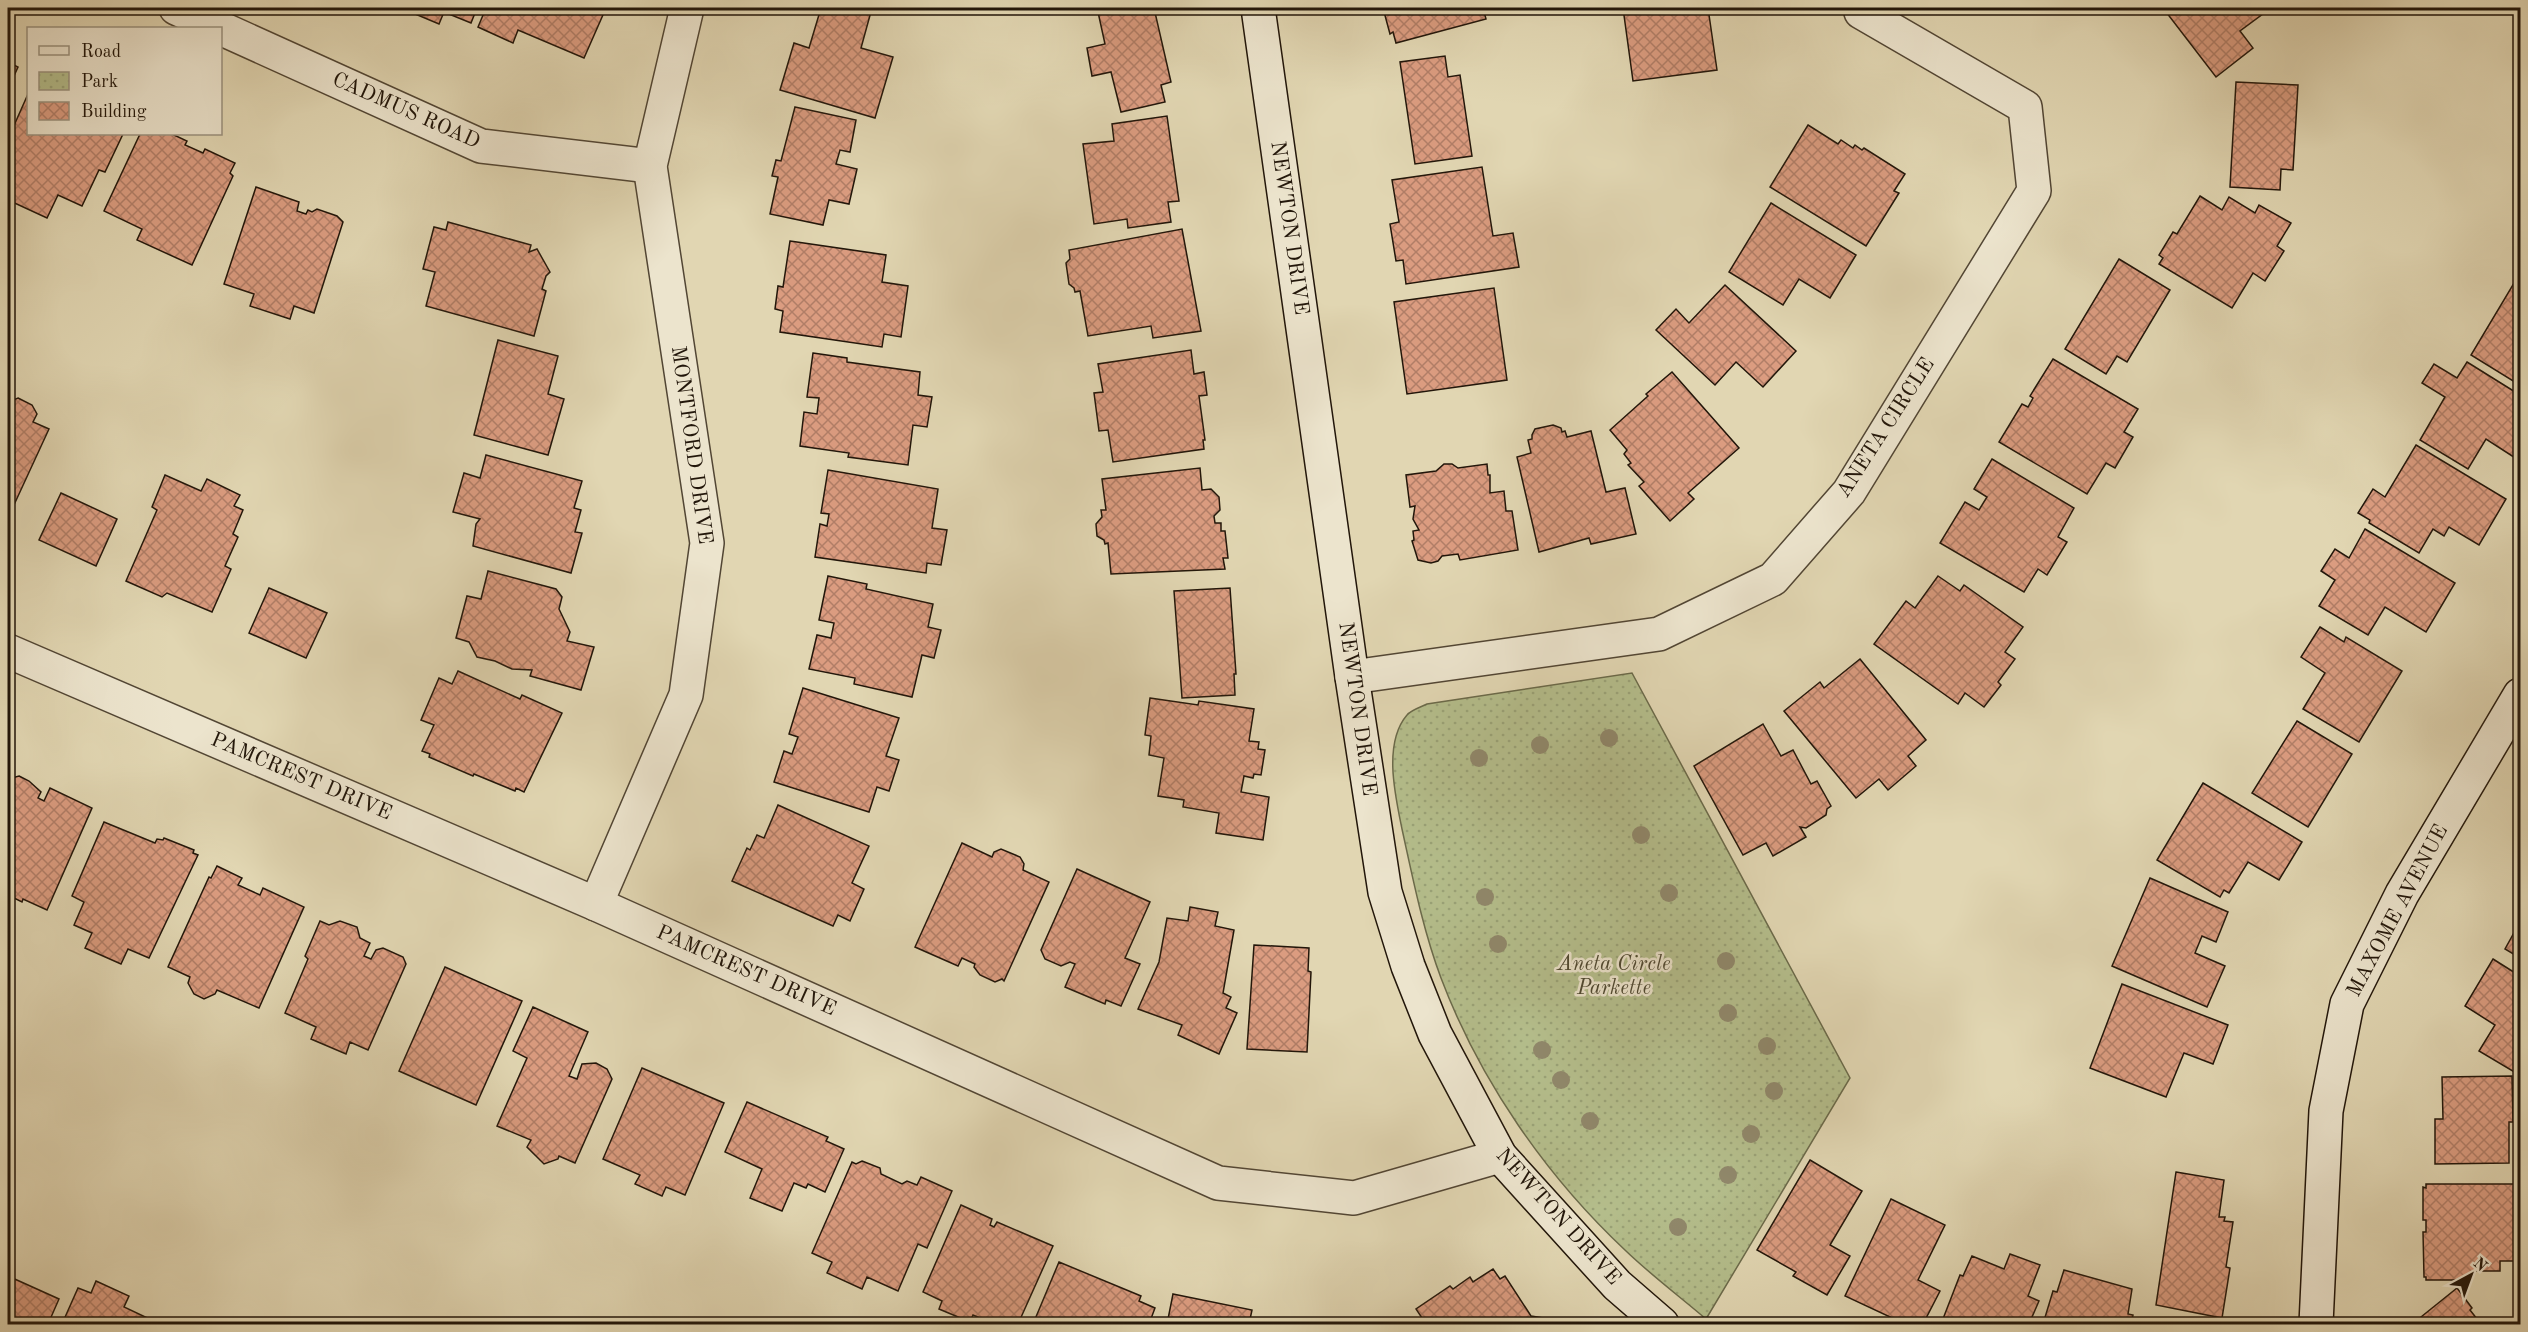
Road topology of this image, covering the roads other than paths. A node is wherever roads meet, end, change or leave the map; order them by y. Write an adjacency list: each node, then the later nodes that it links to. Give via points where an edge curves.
1 (176, 8): 5 (street, CADMUS ROAD)
2 (687, 8): 7 (street, MONTFORD DRIVE)
3 (1258, 8): 9 (street, NEWTON DRIVE)
4 (1861, 12): 9 (street, ANETA CIRCLE, via 2025,107 2034,191 1849,492 1773,579 1659,634)
5 (218, 27)
6 (222, 29): 7 (street, CADMUS ROAD, via 481,146)
7 (650, 166): 11 (street, MONTFORD DRIVE, via 707,543 686,695)
8 (8, 651): 11 (street, PAMCREST DRIVE)
9 (1352, 677): 12 (street, NEWTON DRIVE, via 1385,892 1408,966 1436,1034)
10 (2520, 694): 14 (street, MAXOME AVENUE, via 2402,894 2348,1004 2326,1111)
11 (597, 904): 12 (street, PAMCREST DRIVE, via 1218,1183 1354,1198)
12 (1500, 1156): 13 (street, NEWTON DRIVE, via 1617,1285)
13 (1662, 1324)
14 (2316, 1324)

